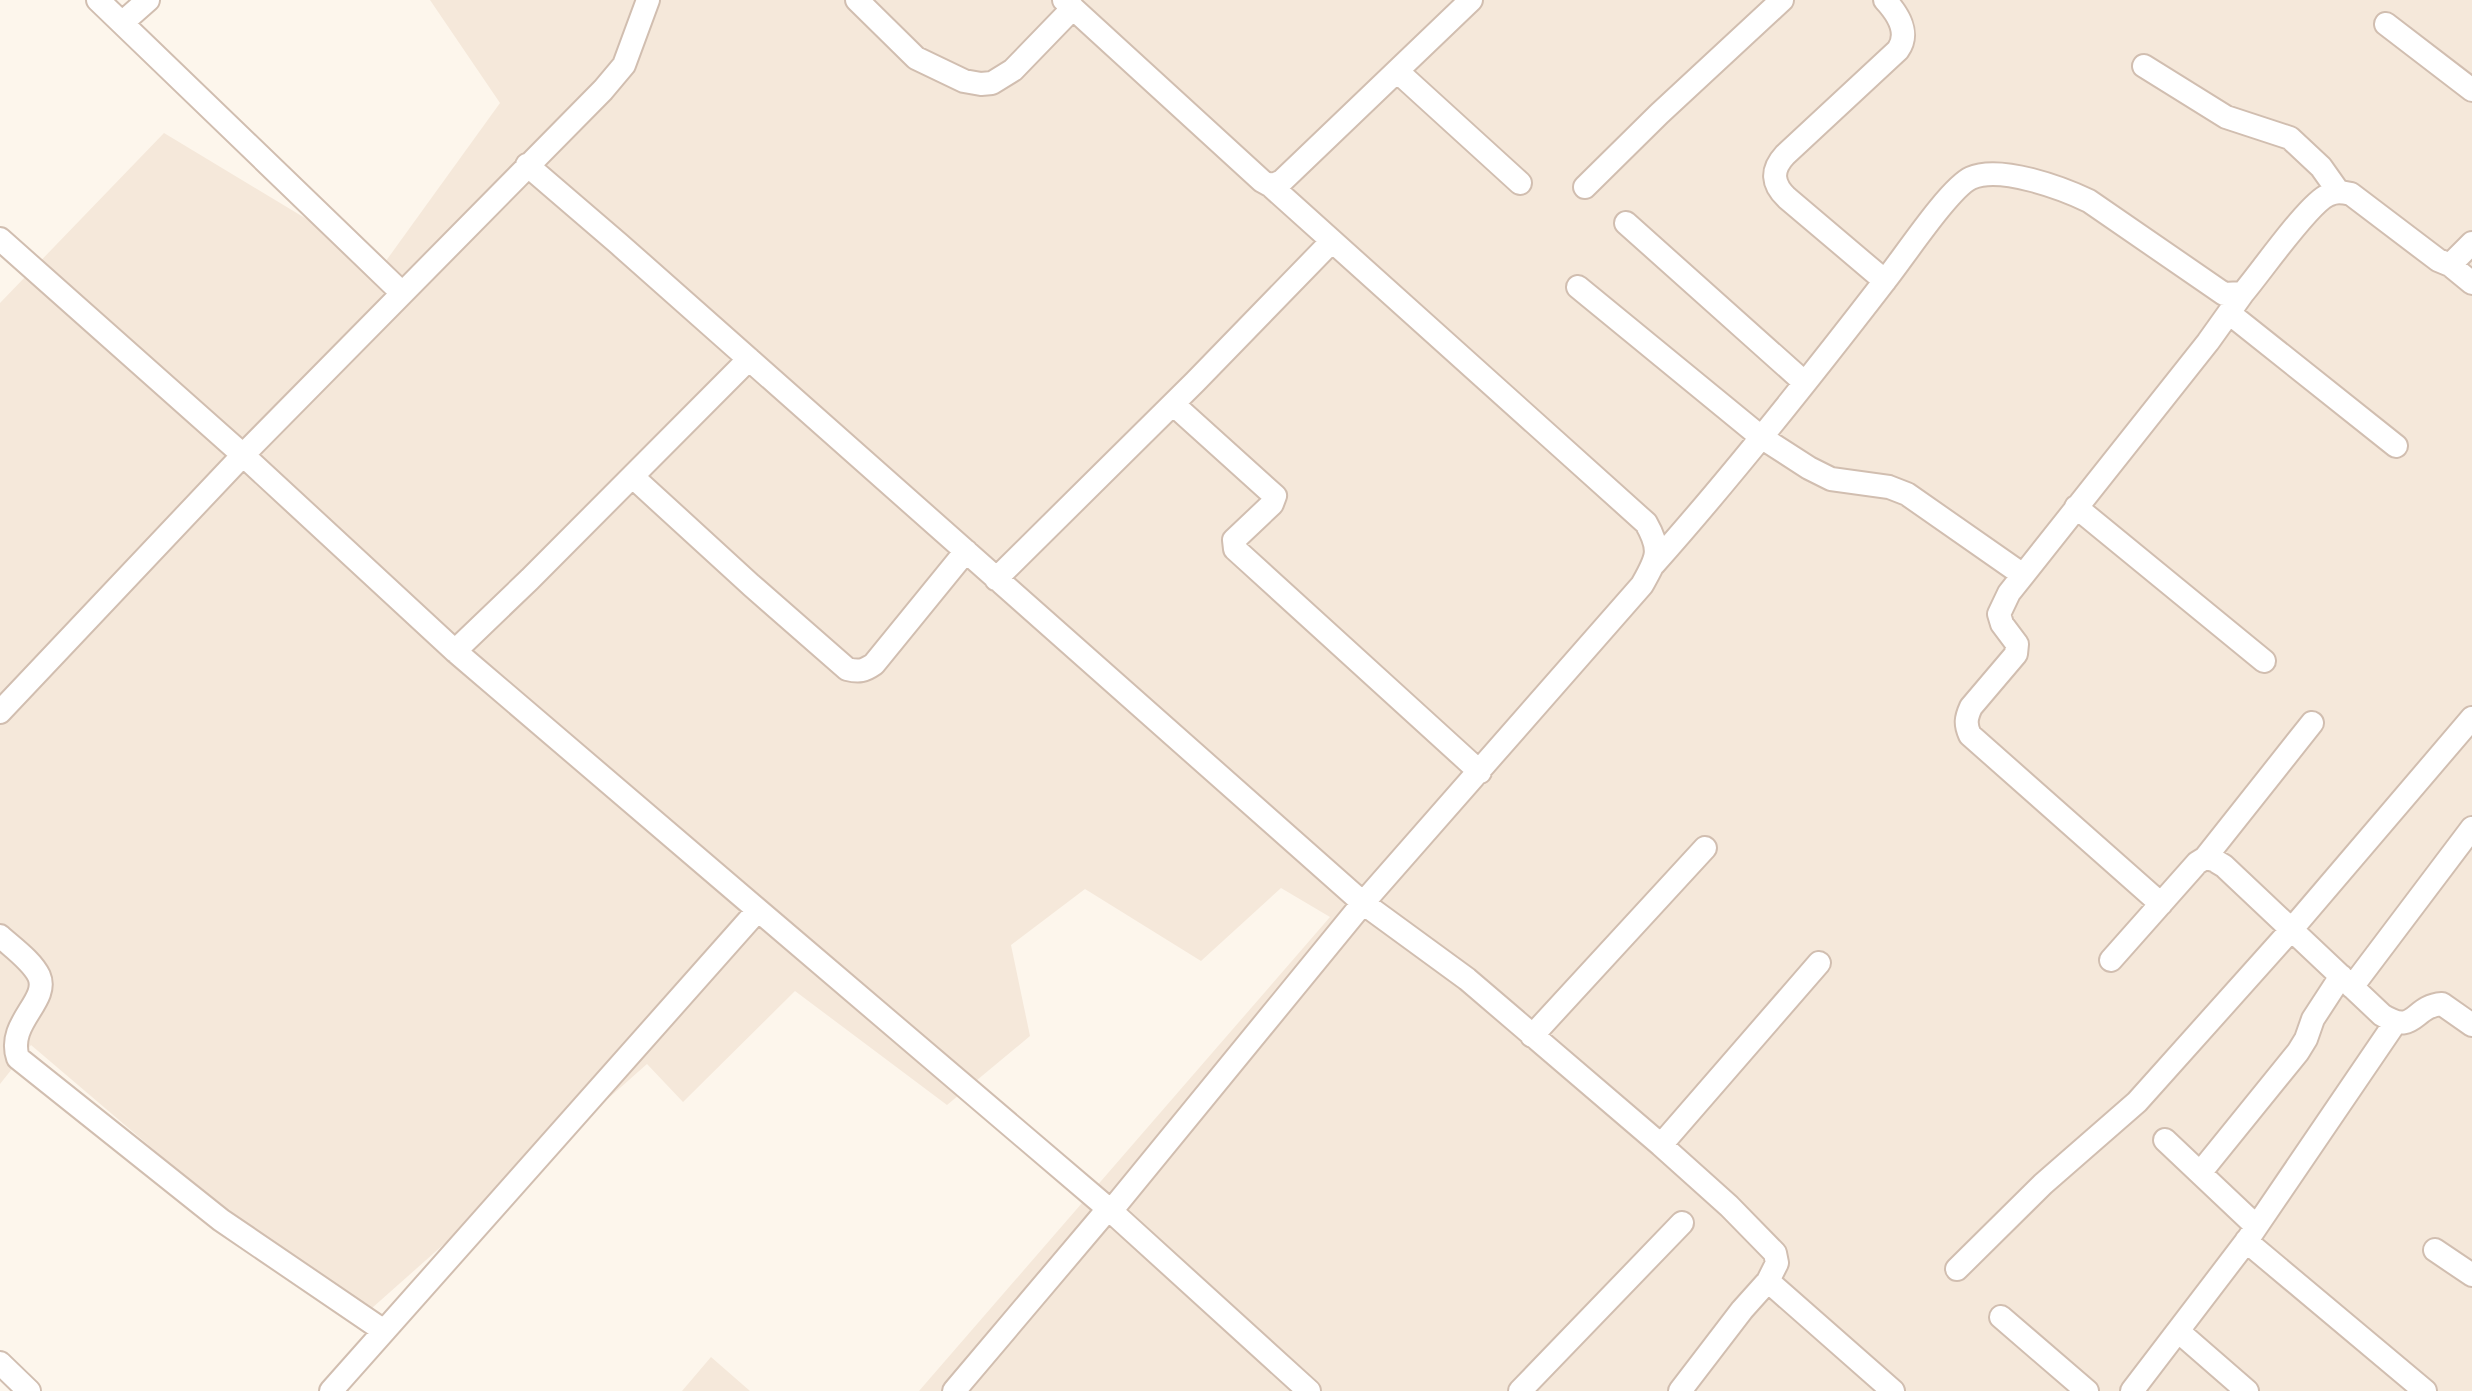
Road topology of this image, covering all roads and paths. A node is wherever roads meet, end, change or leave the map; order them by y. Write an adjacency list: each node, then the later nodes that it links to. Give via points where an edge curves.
1 (98, 0): 9 (street)
2 (148, 0): 9 (street)
3 (648, 0): 14 (street, via 624,65)
4 (857, 0): 8 (street, via 916,58 964,81 981,84 992,83 1013,70)
5 (1471, 0): 12 (street)
6 (1782, 0): 17 (street)
7 (1885, 0): 24 (street, via 1897,14 1904,42 1785,155 1775,171 1778,189)
8 (1069, 4): 16 (street)
9 (122, 23): 27 (street)
10 (2386, 24): 13 (street)
11 (2144, 66): 18 (street, via 2226,117 2290,138)
12 (1397, 71): 15 (street); 16 (street, via 1282,181)
13 (2472, 90)
14 (527, 165): 27 (street); 30 (street)
15 (1520, 183)
16 (1271, 186): 21 (street)
17 (1585, 187)
18 (2338, 191): 23 (street, via 2351,194 2425,252); 28 (street, via 2326,195 2312,208)
19 (1626, 223): 31 (street)
20 (0, 239): 35 (street)
21 (1332, 241): 32 (street); 39 (street, via 1646,523 1657,542)
22 (2472, 243): 23 (street)
23 (2450, 265): 25 (street)
24 (1885, 281): 28 (street, via 1954,190 1972,178 1994,175 2019,177 2068,191 2089,201 2224,294); 31 (street)
25 (2472, 283)
26 (1578, 287): 33 (street)
27 (402, 293): 35 (street)
28 (2243, 293): 29 (street)
29 (2229, 313): 34 (street); 37 (street)
30 (749, 359): 36 (street); 38 (street)
31 (1805, 382): 33 (street)
32 (1173, 404): 41 (street); 47 (street, via 1275,496 1272,504 1234,540 1235,549)
33 (1761, 437): 39 (street); 40 (street, via 1831,478 1889,487 1907,494)
34 (2396, 447)
35 (243, 455): 42 (street); 44 (street)
36 (633, 477): 38 (street, via 750,585 847,669 856,672 874,664); 42 (street)
37 (2076, 507): 40 (street); 43 (street)
38 (966, 551): 41 (street)
39 (1654, 564): 47 (street, via 1642,585)
40 (2023, 575): 52 (street, via 1999,614 2017,644 2016,654 1971,707 1966,727 1970,735)
41 (996, 579): 51 (street)
42 (455, 651): 53 (street)
43 (2264, 662)
44 (0, 712)
45 (2472, 718): 54 (street)
46 (2312, 723): 50 (street)
47 (1480, 772): 51 (street)
48 (2472, 828): 58 (street)
49 (1705, 848): 61 (street)
50 (2205, 858): 52 (street); 54 (street, via 2223,866)
51 (1363, 903): 61 (street, via 1467,979); 65 (street)
52 (2161, 904): 56 (street)
53 (758, 910): 65 (street); 73 (street)
54 (2291, 930): 58 (street); 69 (street, via 2138,1102 2043,1184)
55 (0, 936): 73 (street, via 39,975 42,986 18,1029 14,1046 18,1058 221,1220)
56 (2110, 960)
57 (1819, 963): 63 (street)
58 (2346, 982): 59 (street); 64 (street, via 2313,1019 2298,1052)
59 (2395, 1023): 60 (street, via 2404,1023 2427,1008 2442,1004); 67 (street)
60 (2472, 1025)
61 (1532, 1036): 63 (street)
62 (2165, 1140): 64 (street)
63 (1661, 1145): 71 (street, via 1775,1252 1777,1263)
64 (2200, 1173): 67 (street)
65 (1109, 1210): 78 (street); 79 (street)
66 (1682, 1223): 80 (street)
67 (2251, 1234): 74 (street); 86 (street)
68 (2435, 1250): 70 (street)
69 (1957, 1269)
70 (2472, 1275)
71 (1768, 1281): 81 (street); 82 (street)
72 (2001, 1317): 83 (street)
73 (384, 1331): 77 (street)
74 (2178, 1331): 84 (street); 85 (street)
75 (0, 1363): 76 (street)
76 (29, 1391)
77 (332, 1391)
78 (954, 1391)
79 (1309, 1391)
80 (1520, 1391)
81 (1680, 1391)
82 (1893, 1391)
83 (2087, 1391)
84 (2132, 1391)
85 (2247, 1391)
86 (2425, 1391)

